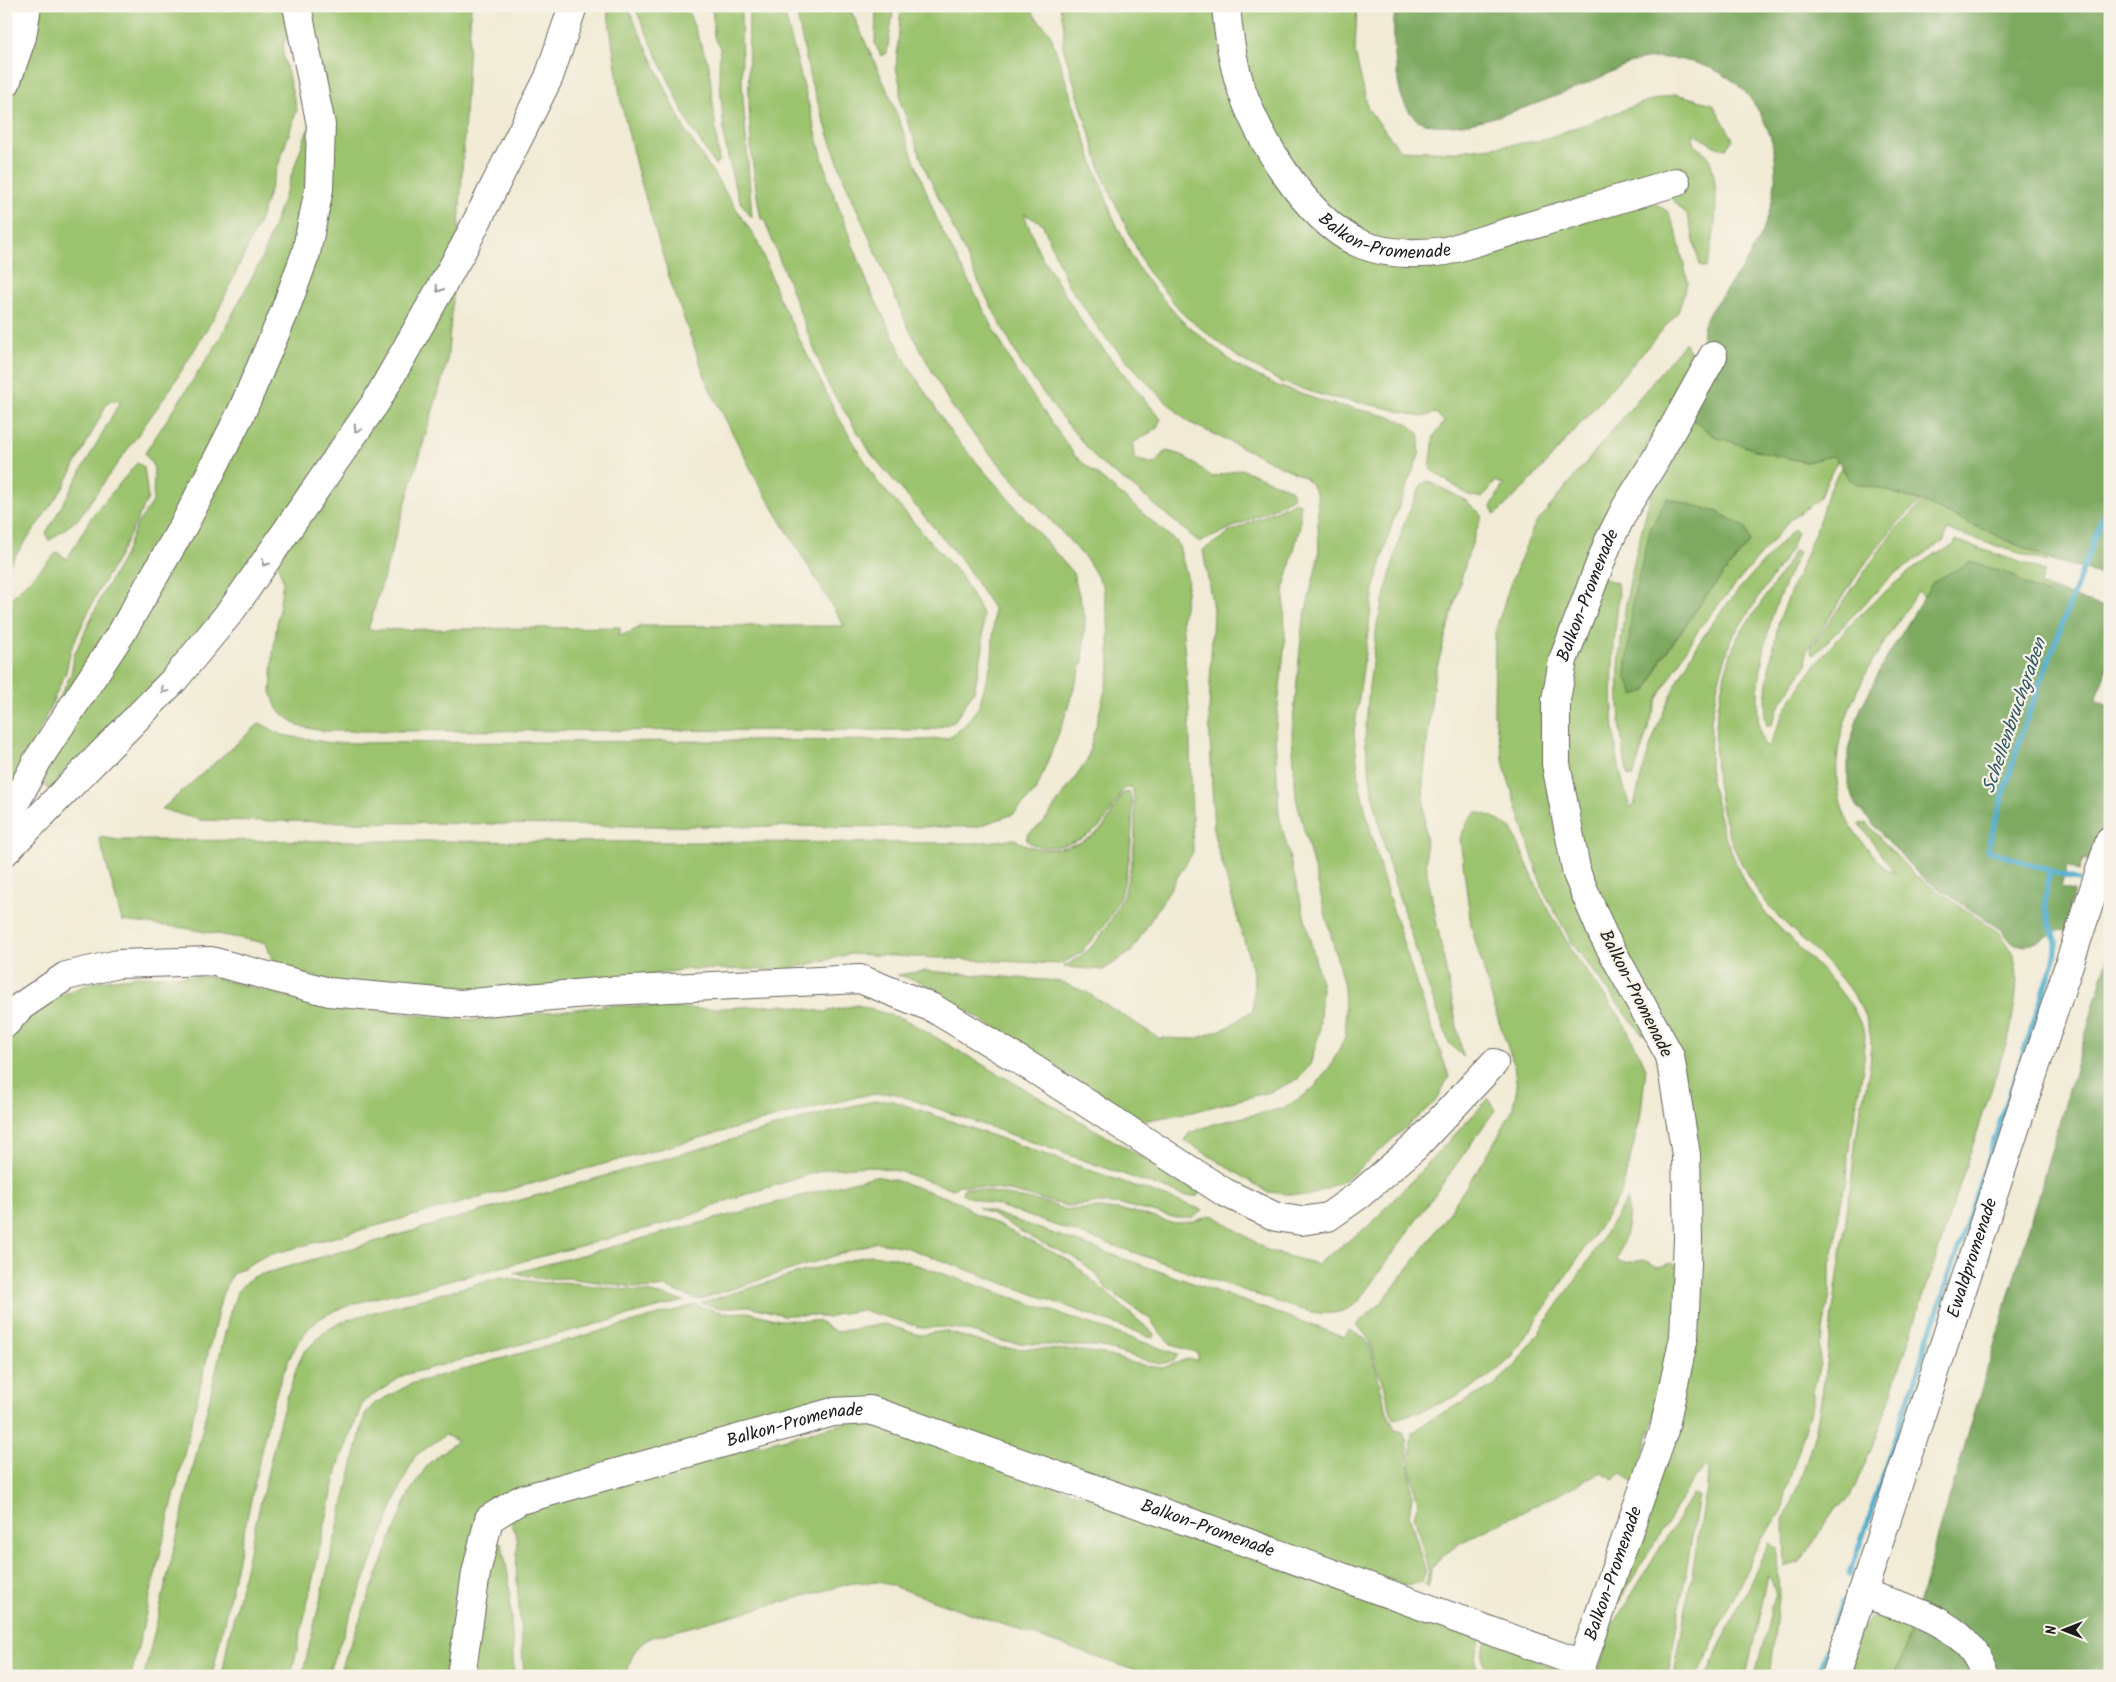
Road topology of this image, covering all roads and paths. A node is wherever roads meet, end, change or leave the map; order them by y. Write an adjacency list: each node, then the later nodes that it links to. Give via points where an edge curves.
1 (27, 6): 5 (lane, via 22,37)
2 (297, 6): 8 (lane, via 321,125 319,189 306,253 242,411 186,521 122,632 37,761)
3 (573, 6): 10 (lane, one-way to 10, via 549,77 464,247 376,402 231,611 173,681)
4 (1226, 6): 6 (lane, Balkon-Promenade, via 1229,40 1240,85 1260,130 1294,184 1334,228 1356,242 1382,251 1420,254 1446,251)
5 (6, 82)
6 (1676, 182)
7 (1713, 356): 14 (lane, Balkon-Promenade, via 1608,543 1563,660 1556,700 1556,764 1577,874 1603,934 1670,1056 1686,1155 1688,1238 1684,1337 1664,1430 1582,1664 870,1410 833,1412 520,1500 488,1519 476,1573)
8 (6, 821)
9 (2110, 840): 13 (lane, Ewaldpromenade)
10 (6, 851)
11 (6, 1023): 12 (lane, via 20,1007 66,976 118,964 211,961 329,992 460,1004 609,991 860,979 933,1008 1224,1192 1276,1217 1301,1221 1328,1217 1359,1195 1415,1147)
12 (1494, 1063)
13 (1862, 1593): 15 (lane, Ewaldpromenade); 16 (lane, via 1933,1617 1961,1639 1981,1662)
14 (461, 1676)
15 (1835, 1676)
16 (1985, 1676)

